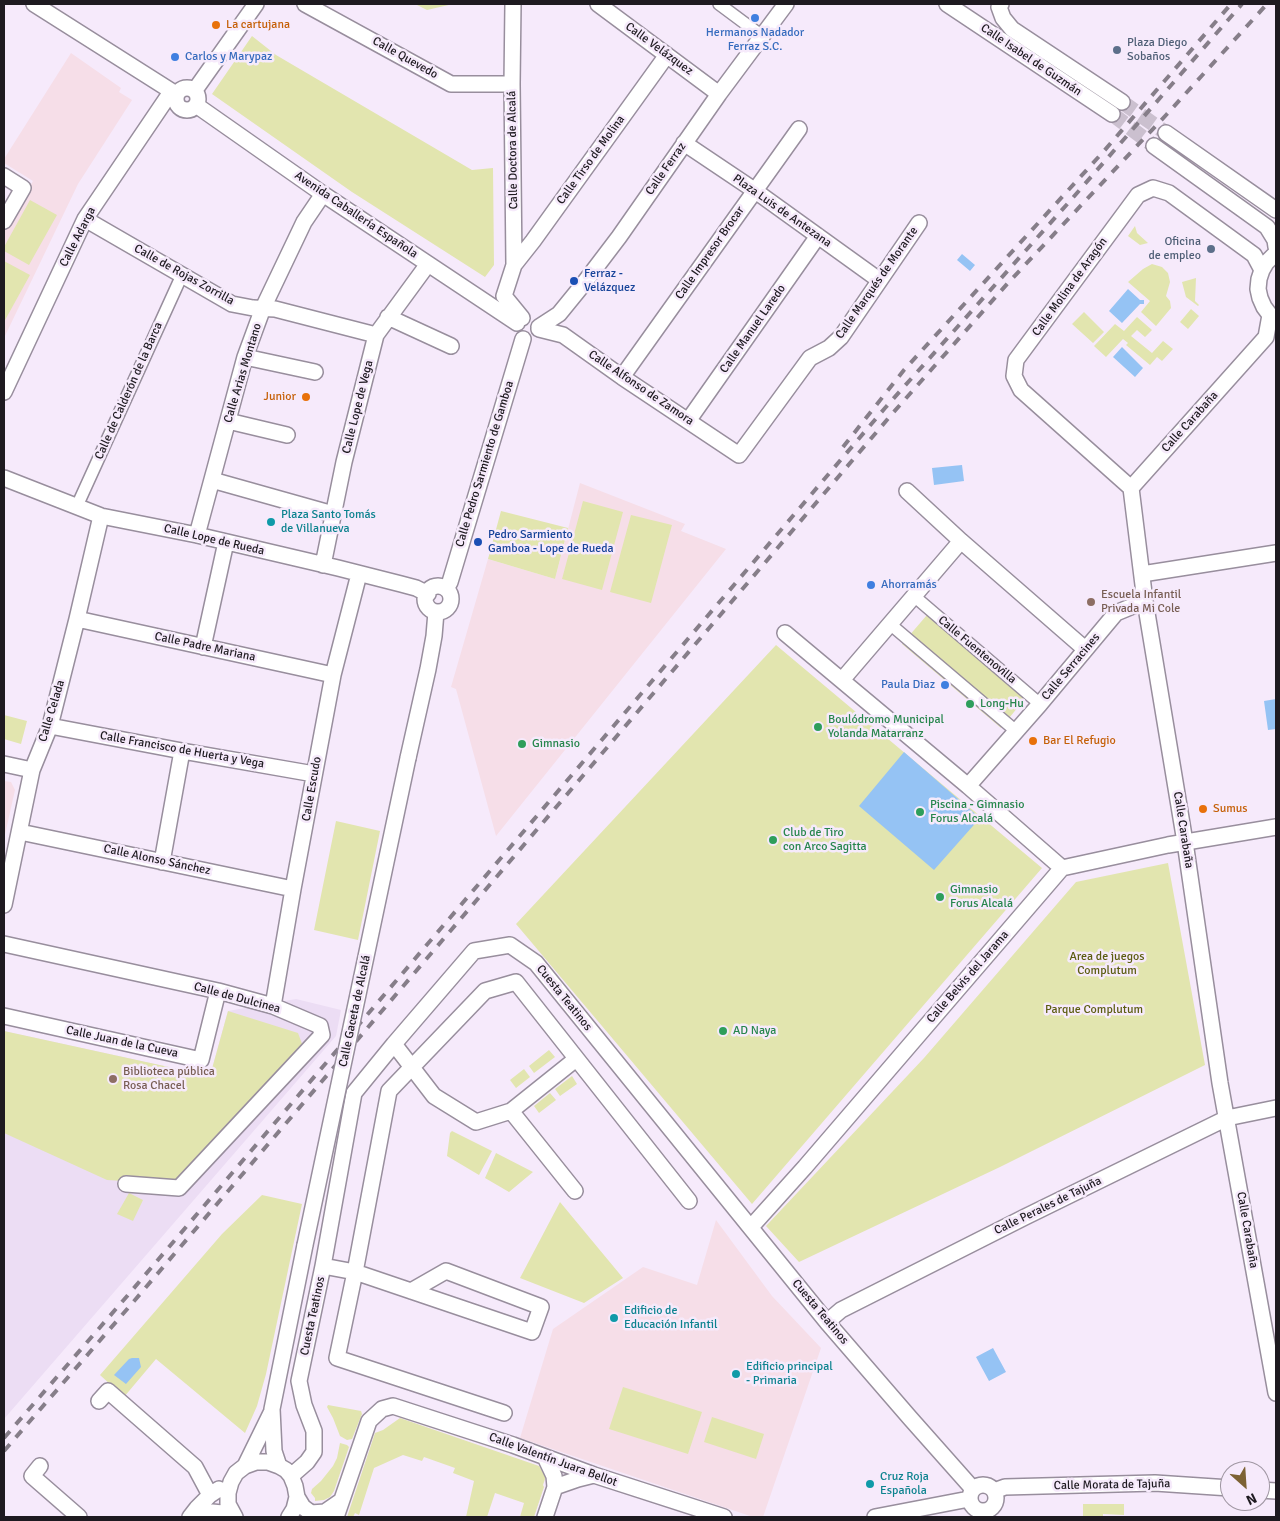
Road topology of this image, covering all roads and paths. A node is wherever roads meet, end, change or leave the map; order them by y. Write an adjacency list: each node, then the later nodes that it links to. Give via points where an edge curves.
1 (34, 4): 13 (street)
2 (256, 4): 15 (street)
3 (305, 4): 12 (street, Calle Quevedo, via 451,84)
4 (513, 4): 12 (street, Calle Doctora de Alcalá)
5 (598, 4): 11 (street, Calle Velázquez)
6 (719, 4): 10 (street)
7 (786, 4): 10 (street, Calle Ferraz)
8 (952, 5): 17 (street, Calle Isabel de Guzmán)
9 (1000, 5): 16 (street, Calle Isabel de Guzmán, via 1003,18 1012,29)
10 (762, 36): 14 (street, Calle Ferraz)
11 (666, 55): 14 (street, Calle Velázquez); 33 (street, Calle Tirso de Molina)
12 (512, 84): 33 (street, Calle Doctora de Alcalá)
13 (173, 93): 15 (street, via 188,87); 26 (street, Calle Adarga)
14 (719, 94): 20 (street, Calle Ferraz)
15 (195, 98): 24 (street, Avenida Caballería Española)
16 (1122, 102)
17 (1112, 114)
18 (799, 129): 23 (street, Calle Impresor Brocar)
19 (1166, 133): 25 (street)
20 (684, 144): 23 (street, Plaza Luis de Antezana); 41 (street, Calle Ferraz, via 581,287 558,314)
21 (1154, 146): 30 (street, via 1267,227)
22 (4, 176): 27 (street, via 23,188)
23 (754, 190): 29 (street, Plaza Luis de Antezana); 47 (street, Calle Impresor Brocar)
24 (323, 194): 32 (street, Avenida Caballería Española); 37 (street, Calle Arias Montano, via 304,222)
25 (1276, 210)
26 (86, 219): 35 (street, Calle de Rojas Zorrilla); 48 (street, Calle Adarga)
27 (4, 221)
28 (919, 224): 36 (street, Calle Marqués de Morante)
29 (818, 236): 36 (street, Plaza Luis de Antezana); 50 (street, Calle Manuel Laredo)
30 (1276, 247)
31 (1276, 253): 34 (street)
32 (428, 264): 38 (street, Calle Lope de Vega); 40 (street, Avenida Caballería Española)
33 (514, 265): 40 (street, Calle Doctora de Alcalá, via 504,296)
34 (1262, 270): 39 (street, via 1258,289 1260,298); 55 (street, Calle Molina de Aragón, via 1254,255 1169,193 1152,188 1138,195 1016,360 1014,376 1021,390)
35 (182, 275): 37 (street, Calle de Rojas Zorrilla, via 232,304); 57 (street, Calle de Calderón de la Barca)
36 (879, 280): 52 (street, Calle Marqués de Morante, via 841,337 810,358)
37 (263, 308): 42 (street, Calle de Rojas Zorrilla); 45 (street, Calle Arias Montano)
38 (388, 317): 42 (street, Calle Lope de Vega); 44 (street)
39 (1273, 317): 55 (street, Calle Carabaña, via 1266,338)
40 (519, 321): 41 (street, via 531,317); 43 (street, via 517,334)
41 (539, 328): 43 (street, via 532,339); 47 (street, Calle Alfonso de Zamora, via 563,335)
42 (376, 335): 58 (street, Calle Lope de Vega)
43 (523, 339): 67 (street, Calle Pedro Sarmiento de Gamboa)
44 (450, 346)
45 (245, 357): 46 (street); 49 (street, Calle Arias Montano)
46 (315, 372)
47 (622, 377): 50 (street, Calle Alfonso de Zamora)
48 (4, 392)
49 (228, 421): 51 (street); 54 (street, Calle Arias Montano)
50 (688, 421): 52 (street, Calle Alfonso de Zamora)
51 (287, 435)
52 (739, 455)
53 (4, 478): 57 (street, Calle Lope de Rueda)
54 (212, 480): 58 (street); 60 (street, Calle Arias Montano)
55 (1131, 488): 66 (street, Calle Carabaña)
56 (907, 491): 61 (street)
57 (77, 506): 59 (street, Calle Lope de Rueda)
58 (333, 514): 64 (street, Calle Lope de Vega)
59 (101, 516): 60 (street, Calle Lope de Rueda); 72 (street, Calle Celada)
60 (197, 535): 62 (street, Calle Lope de Rueda)
61 (961, 541): 69 (street); 76 (street)
62 (226, 542): 64 (street, Calle Lope de Rueda); 75 (street)
63 (1276, 553): 66 (street)
64 (323, 565): 65 (street, Calle Lope de Rueda)
65 (359, 574): 68 (street, Calle Lope de Rueda); 77 (street, Calle Escudo)
66 (1142, 574): 70 (street, Calle Carabaña)
67 (446, 589): 68 (street, via 436,586); 71 (street, via 451,596 450,602 442,611)
68 (428, 594): 71 (street, via 426,605)
69 (914, 596): 73 (street); 79 (street, Calle Fuentenovilla)
70 (1145, 600): 76 (street, Calle Serracines, via 1116,613); 89 (street, Calle Carabaña)
71 (436, 612): 115 (street, Calle Gaceta de Alcalá, bridge, via 432,653)
72 (77, 619): 75 (street, Calle Padre Mariana); 80 (street, Calle Celada)
73 (890, 624): 78 (street); 81 (street)
74 (785, 633): 78 (street)
75 (203, 647): 77 (street, Calle Padre Mariana)
76 (1085, 649): 79 (street, Calle Serracines)
77 (333, 675): 85 (street, Calle Escudo)
78 (842, 680): 86 (street)
79 (1040, 704): 81 (street, Calle Serracines)
80 (50, 726): 82 (street, Calle Francisco de Huerta y Vega); 84 (street, Calle Celada)
81 (1016, 731): 86 (street, Calle Serracines)
82 (182, 751): 85 (street, Calle Francisco de Huerta y Vega); 90 (street)
83 (4, 764): 84 (street)
84 (32, 770): 88 (street, Calle Celada)
85 (314, 774): 92 (street, Calle Escudo)
86 (968, 786): 91 (street)
87 (1276, 827): 89 (street)
88 (20, 832): 90 (street, Calle Alonso Sánchez); 93 (street, Calle Celada)
89 (1185, 842): 91 (street); 103 (street, Calle Carabaña)
90 (162, 862): 92 (street, Calle Alonso Sánchez)
91 (1062, 868): 107 (street, Calle Belvis del Jarama)
92 (293, 889): 96 (street, Calle Escudo)
93 (4, 905)
94 (4, 944): 95 (street, Calle de Dulcinea)
95 (218, 991): 96 (street, Calle de Dulcinea); 97 (street, Calle Juan de la Cueva, via 201,1060)
96 (273, 1006): 104 (street, Calle de Dulcinea, via 320,1026 322,1035 179,1188)
97 (4, 1016)
98 (394, 1044): 100 (street); 107 (street, Cuesta Teatinos, via 474,951 510,945 536,963); 108 (street, Cuesta Teatinos, via 354,1093)
99 (576, 1059): 100 (street, via 516,982 485,990); 102 (street); 106 (street)
100 (411, 1069): 102 (street, via 434,1096 476,1122); 109 (street, via 389,1091)
101 (1276, 1108): 103 (street, Calle Perales de Tajuña)
102 (511, 1111): 105 (street)
103 (1227, 1118): 111 (street, Calle Perales de Tajuña, via 849,1306); 112 (street, Calle Carabaña)
104 (126, 1184)
105 (575, 1191)
106 (689, 1201)
107 (751, 1227): 111 (street, Cuesta Teatinos)
108 (323, 1266): 109 (street); 121 (street, Cuesta Teatinos, via 300,1381 304,1406 314,1431 314,1452)
109 (355, 1272): 110 (street); 116 (street, via 337,1358)
110 (411, 1291): 110 (street, via 446,1270 542,1307 532,1332)
111 (827, 1322): 127 (street, Cuesta Teatinos)
112 (1271, 1339): 113 (street, Calle Carabaña)
113 (1276, 1393)
114 (99, 1401): 128 (street, via 108,1391 195,1467)
115 (272, 1409): 119 (street, Calle Gaceta de Alcalá); 120 (street, Calle Gaceta de Alcalá, via 274,1450)
116 (504, 1413)
117 (545, 1457): 122 (street, Calle Valentín Juara Bellot); 124 (street, via 554,1476); 130 (street, Calle Valentín Juara Bellot, via 393,1406 369,1421)
118 (40, 1466): 133 (street, via 32,1476)
119 (245, 1466): 120 (street, via 268,1462); 123 (street, Calle Gaceta de Alcalá)
120 (279, 1466): 121 (street)
121 (291, 1476): 129 (street)
122 (594, 1476): 124 (street); 139 (street, Calle Valentín Juara Bellot)
123 (230, 1482): 128 (street, Calle Gaceta de Alcalá); 132 (street, via 228,1504)
124 (555, 1487): 138 (street)
125 (1220, 1487): 126 (street, Calle Morata de Tajuña, via 1155,1483 1005,1487)
126 (994, 1491): 127 (street, via 980,1485); 131 (street)
127 (971, 1494): 131 (street, via 972,1505); 140 (street)
128 (210, 1495): 134 (street, Calle Gaceta de Alcalá)
129 (297, 1496): 130 (street, via 303,1507 311,1512 325,1512); 136 (street)
130 (342, 1501): 137 (street)
131 (993, 1513)
132 (234, 1516): 135 (street, via 212,1512)
133 (79, 1517)
134 (190, 1517)
135 (194, 1517)
136 (289, 1517)
137 (336, 1517)
138 (545, 1517)
139 (724, 1517)
140 (874, 1517)

